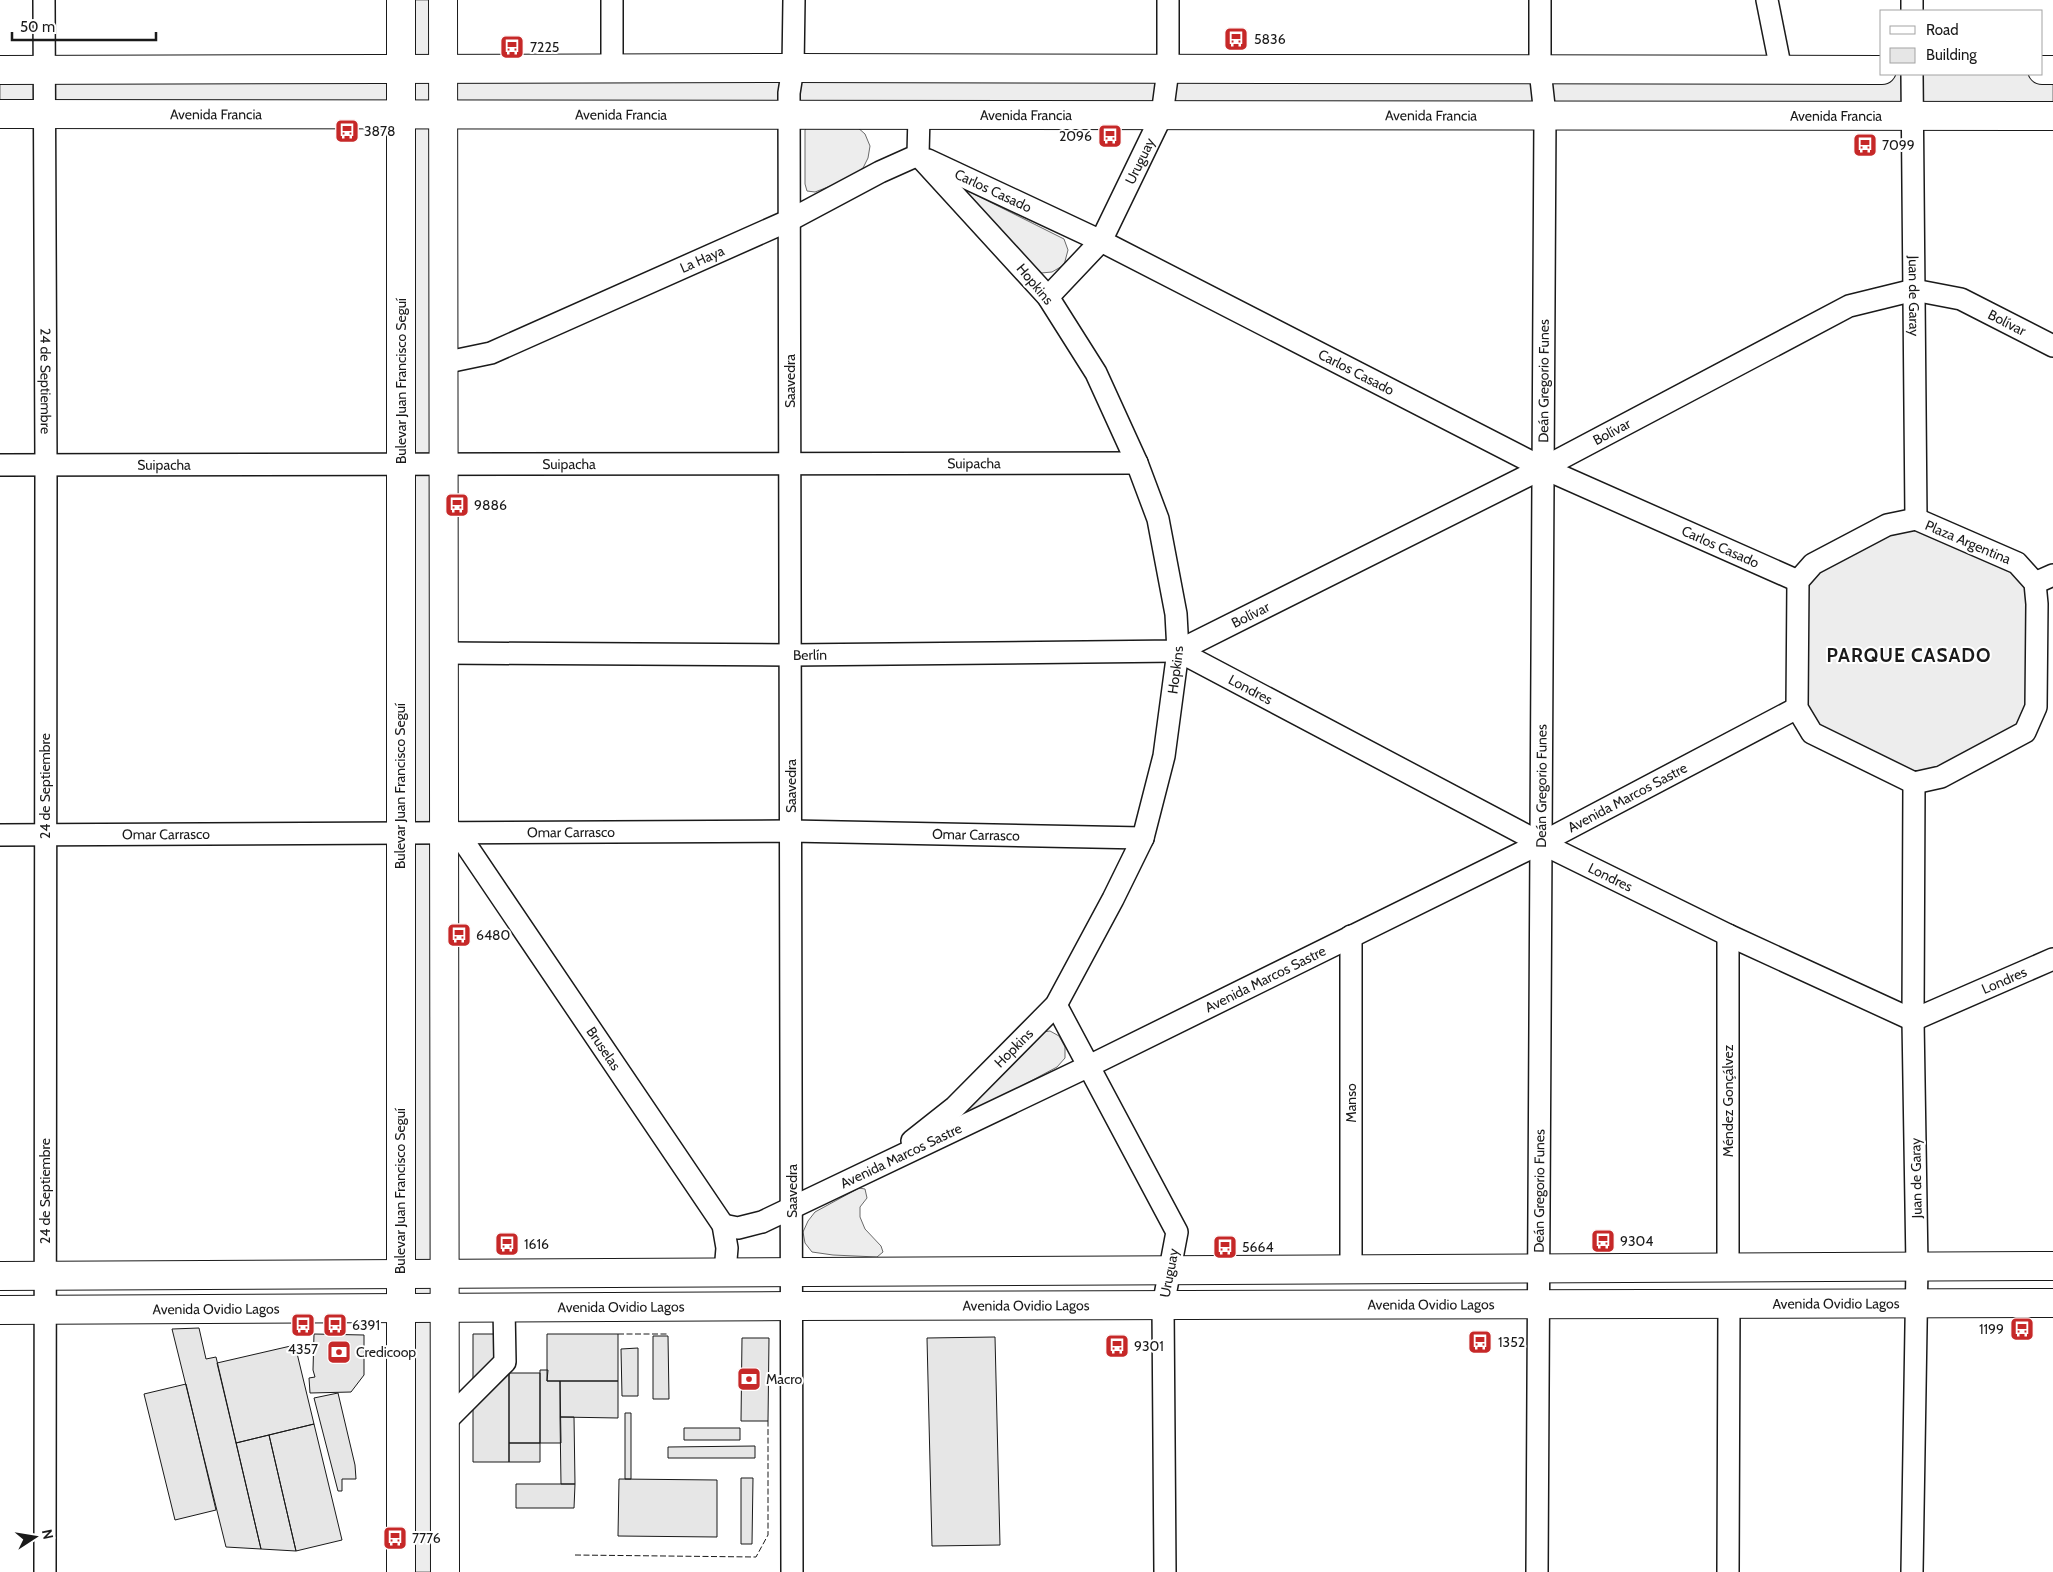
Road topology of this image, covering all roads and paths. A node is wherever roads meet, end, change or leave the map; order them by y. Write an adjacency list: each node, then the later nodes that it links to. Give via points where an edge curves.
1 (44, 0): 11 (street, 24 de Septiembre)
2 (401, 0): 12 (main road, Bulevar Juan Francisco Seguí)
3 (443, 0): 13 (main road)
4 (612, 0): 14 (street)
5 (794, 0): 9 (street, Saavedra)
6 (1168, 0): 15 (street, Uruguay)
7 (1540, 0): 16 (street, Deán Gregorio Funes)
8 (1767, 0): 17 (street)
9 (792, 68): 14 (main road); 15 (main road); 24 (street, Saavedra)
10 (0, 70): 11 (main road)
11 (44, 70): 12 (main road); 21 (street, 24 de Septiembre)
12 (401, 70): 13 (main road); 22 (main road, Bulevar Juan Francisco Seguí)
13 (443, 70): 14 (main road); 23 (main road)
14 (612, 70)
15 (1168, 70): 16 (main road); 26 (street, Uruguay)
16 (1540, 70): 17 (main road); 27 (street, Deán Gregorio Funes)
17 (1781, 70): 18 (main road)
18 (1880, 70)
19 (1912, 75): 28 (street, Juan de Garay)
20 (0, 114): 21 (main road, Avenida Francia)
21 (44, 114): 22 (main road, Avenida Francia); 42 (street, 24 de Septiembre)
22 (401, 114): 23 (main road, Avenida Francia); 39 (main road, Bulevar Juan Francisco Seguí)
23 (443, 114): 24 (main road, Avenida Francia); 36 (main road)
24 (789, 115): 25 (main road, Avenida Francia); 31 (street, Saavedra)
25 (919, 115): 26 (main road, Avenida Francia); 30 (street)
26 (1162, 115): 27 (main road, Avenida Francia); 32 (street, Uruguay)
27 (1545, 116): 28 (main road, Avenida Francia); 43 (street, Deán Gregorio Funes)
28 (1912, 116): 29 (main road, Avenida Francia); 33 (street, Juan de Garay)
29 (2053, 116)
30 (918, 155): 31 (street, La Haya); 32 (street, Carlos Casado); 34 (street, Hopkins)
31 (790, 220): 36 (street, La Haya, via 491,353); 37 (street, Saavedra)
32 (1101, 240): 34 (street, Uruguay); 43 (street, Carlos Casado)
33 (1914, 290): 35 (street, Bolívar, via 1961,299); 43 (street, Bolívar, via 1849,306); 44 (street, Juan de Garay)
34 (1048, 297): 38 (street, Hopkins, via 1096,373)
35 (2053, 346)
36 (444, 363): 40 (main road)
37 (790, 463): 38 (street, Suipacha); 40 (street, Suipacha); 49 (street, Saavedra)
38 (1137, 463): 47 (street, Hopkins, via 1158,519 1176,614)
39 (401, 464): 40 (street, Suipacha); 42 (street, Suipacha); 54 (main road, Bulevar Juan Francisco Seguí)
40 (444, 464): 48 (main road)
41 (0, 465): 42 (street, Suipacha)
42 (46, 465): 57 (street, 24 de Septiembre)
43 (1544, 468): 46 (street, Carlos Casado); 47 (street, Bolívar); 59 (street, Deán Gregorio Funes)
44 (1916, 519): 45 (street, Plaza Argentina, via 2018,563); 46 (street, Plaza Argentina, via 1887,524 1813,564)
45 (2044, 579): 51 (street, Plaza Argentina, via 2037,604)
46 (1798, 580): 50 (street)
47 (1178, 651): 49 (street, Berlín); 58 (street, Hopkins, via 1164,756); 59 (street, Londres)
48 (444, 653): 49 (street, Berlín); 55 (main road)
49 (791, 655): 53 (street, Saavedra)
50 (1798, 708): 52 (street, via 1812,733); 59 (street, Avenida Marcos Sastre)
51 (2044, 712): 52 (street, Plaza Argentina, via 2025,732 1941,777)
52 (1914, 783): 64 (street, Juan de Garay)
53 (791, 831): 55 (street, Omar Carrasco); 58 (street, Omar Carrasco); 67 (street, Saavedra)
54 (400, 833): 55 (street, Omar Carrasco); 57 (street, Omar Carrasco); 77 (main road, Bulevar Juan Francisco Seguí)
55 (451, 833): 68 (street, Bruselas); 78 (main road)
56 (0, 835): 57 (street, Omar Carrasco)
57 (45, 835): 80 (street, 24 de Septiembre)
58 (1143, 838): 63 (street, Hopkins)
59 (1541, 843): 60 (street, Londres); 61 (street, Avenida Marcos Sastre); 72 (street, Deán Gregorio Funes)
60 (1728, 934): 64 (street, Londres); 71 (street, Méndez Gonçálvez)
61 (1351, 936): 65 (street, Avenida Marcos Sastre); 73 (street, Manso)
62 (2053, 959): 64 (street, Londres)
63 (1056, 1005): 65 (street, Uruguay); 66 (street, Hopkins, via 955,1107)
64 (1913, 1020): 69 (street, Juan de Garay)
65 (1089, 1066): 66 (street, Avenida Marcos Sastre); 74 (street, Uruguay, via 1177,1232)
66 (884, 1164): 67 (street, Avenida Marcos Sastre)
67 (792, 1207): 68 (street, Avenida Marcos Sastre, via 762,1222 738,1228); 76 (street, Saavedra)
68 (723, 1225): 75 (street, Bruselas, via 727,1248)
69 (1917, 1266): 70 (main road); 71 (main road); 83 (street, Juan de Garay)
70 (2053, 1266)
71 (1728, 1267): 72 (main road)
72 (1539, 1268): 73 (main road); 81 (street, Deán Gregorio Funes)
73 (1352, 1269): 74 (main road)
74 (1170, 1271): 76 (main road); 86 (street, Uruguay)
75 (725, 1272): 76 (main road); 78 (main road)
76 (792, 1272): 85 (street, Saavedra)
77 (400, 1274): 78 (main road); 80 (main road); 88 (main road, Bulevar Juan Francisco Seguí)
78 (445, 1274): 89 (main road)
79 (0, 1276): 80 (main road)
80 (45, 1276): 91 (street, 24 de Septiembre)
81 (1538, 1303): 84 (main road, Avenida Ovidio Lagos); 86 (main road, Avenida Ovidio Lagos); 98 (street, Deán Gregorio Funes)
82 (2053, 1303): 83 (main road, Avenida Ovidio Lagos)
83 (1917, 1304): 84 (main road, Avenida Ovidio Lagos); 100 (street, Juan de Garay)
84 (1729, 1305): 99 (street)
85 (792, 1306): 86 (main road, Avenida Ovidio Lagos); 87 (main road, Avenida Ovidio Lagos); 96 (street, Saavedra)
86 (1163, 1306): 97 (street, Uruguay)
87 (504, 1307): 89 (main road, Avenida Ovidio Lagos); 92 (street, via 505,1362)
88 (400, 1308): 89 (main road, Avenida Ovidio Lagos); 91 (main road, Avenida Ovidio Lagos); 94 (main road, Bulevar Juan Francisco Seguí)
89 (445, 1308): 92 (main road)
90 (0, 1310): 91 (main road, Avenida Ovidio Lagos)
91 (46, 1310): 93 (street, 24 de Septiembre)
92 (445, 1422): 95 (main road)
93 (45, 1572)
94 (400, 1572)
95 (445, 1572)
96 (792, 1572)
97 (1165, 1572)
98 (1537, 1572)
99 (1728, 1572)
100 (1912, 1572)

